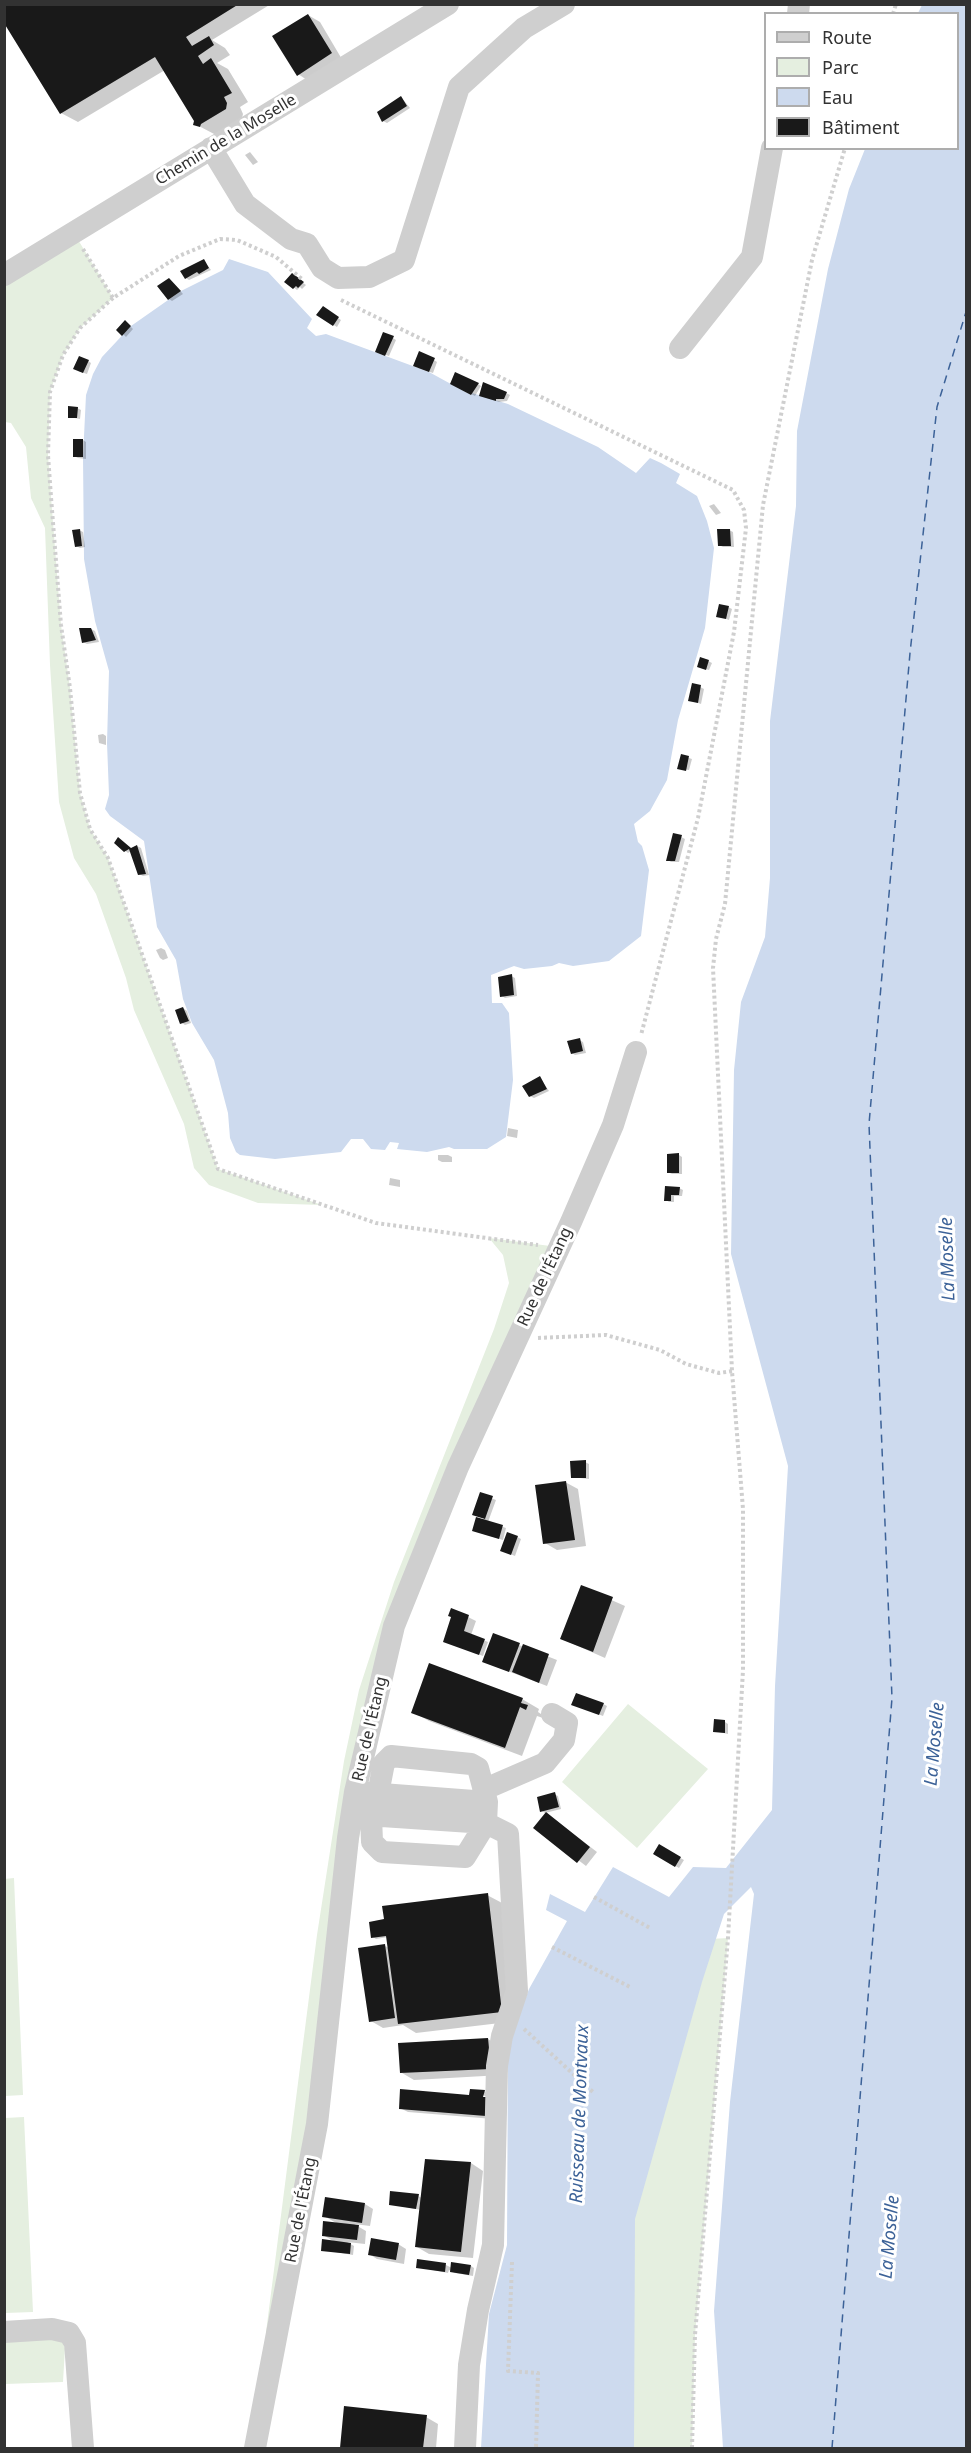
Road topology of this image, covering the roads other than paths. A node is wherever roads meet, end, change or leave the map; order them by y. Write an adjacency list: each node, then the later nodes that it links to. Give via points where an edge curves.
1 (448, 4): 3 (street, Chemin de la Moselle)
2 (564, 4): 3 (street, via 524,28 459,87 404,260 369,277 338,278 322,268 307,244 291,239 245,204)
3 (211, 148): 5 (street, Chemin de la Moselle)
4 (772, 150): 6 (street, via 752,257)
5 (4, 275)
6 (680, 348)
7 (636, 1052): 9 (street, Rue de l'Étang, via 613,1125 458,1467 394,1626)
8 (552, 1714): 10 (street, via 567,1723 564,1740 545,1763)
9 (367, 1793): 10 (street); 10 (street, via 392,1756 471,1764 478,1768); 11 (street, Rue de l'Étang)
10 (486, 1804): 11 (street); 11 (street, via 465,1857 382,1852 372,1842); 15 (street, via 508,1834 517,1991 497,2066 493,2245 469,2365)
11 (361, 1815): 14 (street, Rue de l'Étang, via 317,2124)
12 (4, 2332): 13 (street, via 52,2329 69,2333 75,2343)
13 (83, 2448)
14 (255, 2448)
15 (465, 2448)

